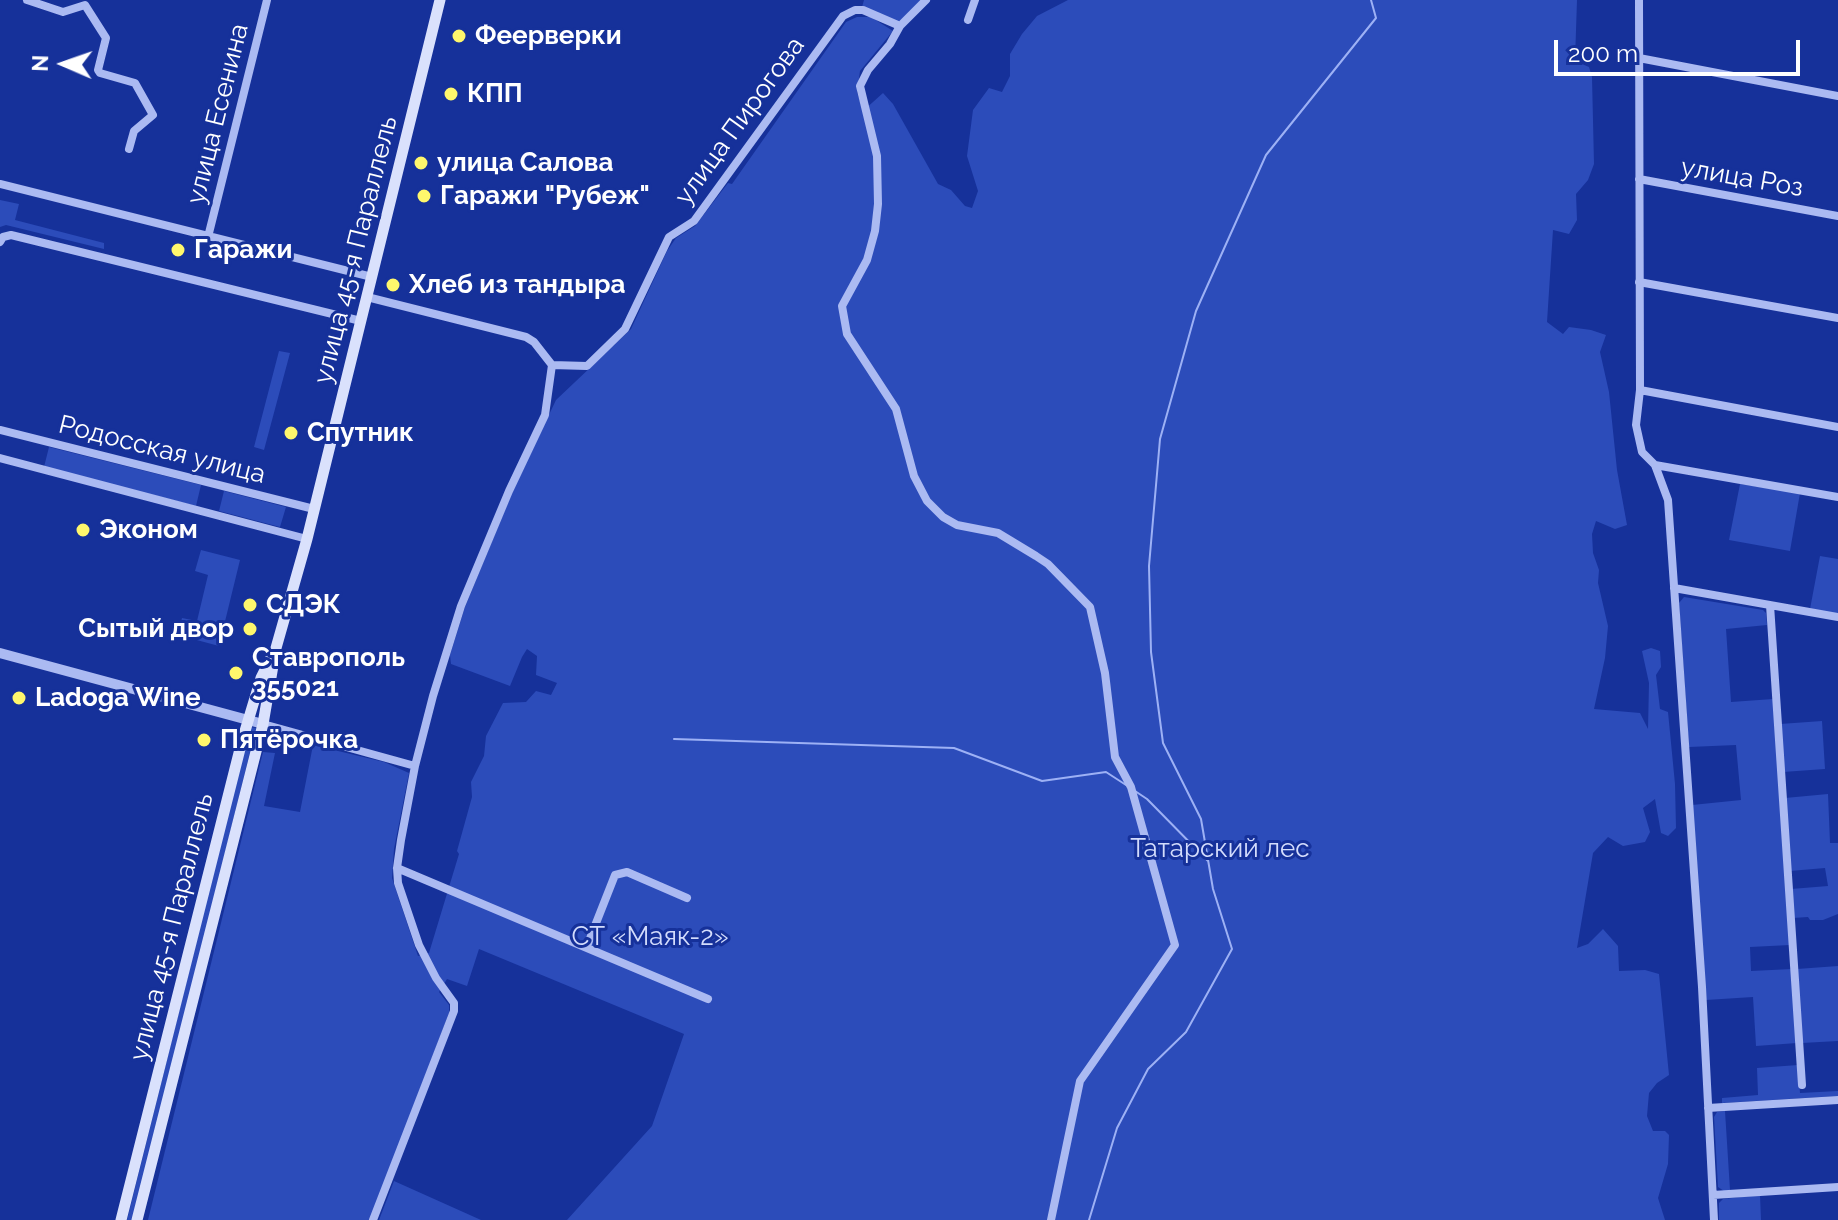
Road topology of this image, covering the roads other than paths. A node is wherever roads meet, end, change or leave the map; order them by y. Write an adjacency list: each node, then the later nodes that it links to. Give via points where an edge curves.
1 (27, 0): 11 (street, via 63,12 85,5 106,38 98,70 135,83 153,115 134,131)
2 (267, 0): 15 (street, улица Есенина)
3 (440, 0): 17 (main road, улица 45-я Параллель)
4 (926, 0): 8 (street)
5 (975, 0): 7 (street)
6 (1639, 0): 9 (street)
7 (968, 20)
8 (900, 26): 22 (street, улица Пирогова, via 863,10 843,16 694,221 669,237 625,329 587,366); 51 (street, via 860,86 877,156 878,204 867,260 842,306 847,334 896,409 914,476 927,501 957,525 998,533 1036,556 1090,607 1115,757 1131,787 1175,945 1080,1081)
9 (1639, 58): 10 (street); 12 (street)
10 (1838, 96)
11 (129, 149)
12 (1639, 179): 14 (street, улица Роз); 18 (street)
13 (0, 184): 15 (street)
14 (1838, 216)
15 (208, 237): 17 (street)
16 (0, 242): 21 (street, via 11,235)
17 (372, 277): 19 (main road, улица 45-я Параллель)
18 (1639, 282): 20 (street); 23 (street)
19 (367, 297): 21 (main road, улица 45-я Параллель); 22 (street, via 526,337)
20 (1838, 318)
21 (361, 321): 29 (main road, улица 45-я Параллель)
22 (552, 365): 38 (street, via 545,415 461,606)
23 (1640, 390): 24 (street); 27 (street, via 1637,439)
24 (1838, 427)
25 (0, 430): 29 (street, Родосская улица)
26 (0, 458): 30 (street, Родосская улица)
27 (1655, 465): 28 (street); 31 (street, via 1668,500)
28 (1838, 497)
29 (314, 509): 30 (main road, улица 45-я Параллель)
30 (307, 539): 34 (main road, улица 45-я Параллель)
31 (1674, 588): 32 (street); 45 (street)
32 (1770, 605): 33 (street); 43 (street)
33 (1838, 617)
34 (276, 648): 36 (main road, улица 45-я Параллель); 37 (main road, улица 45-я Параллель)
35 (0, 653): 36 (street)
36 (247, 721): 37 (street); 48 (main road, улица 45-я Параллель)
37 (263, 724): 38 (street); 49 (main road, улица 45-я Параллель)
38 (415, 766): 39 (street)
39 (397, 868): 41 (street); 50 (street, via 419,945 454,1011)
40 (687, 898): 41 (street, via 627,872 615,875)
41 (587, 946): 42 (street)
42 (708, 999)
43 (1802, 1085)
44 (1838, 1100): 45 (street)
45 (1708, 1108): 47 (street)
46 (1838, 1187): 47 (street)
47 (1713, 1195): 52 (street)
48 (121, 1220)
49 (137, 1220)
50 (373, 1220)
51 (1051, 1220)
52 (1714, 1220)

